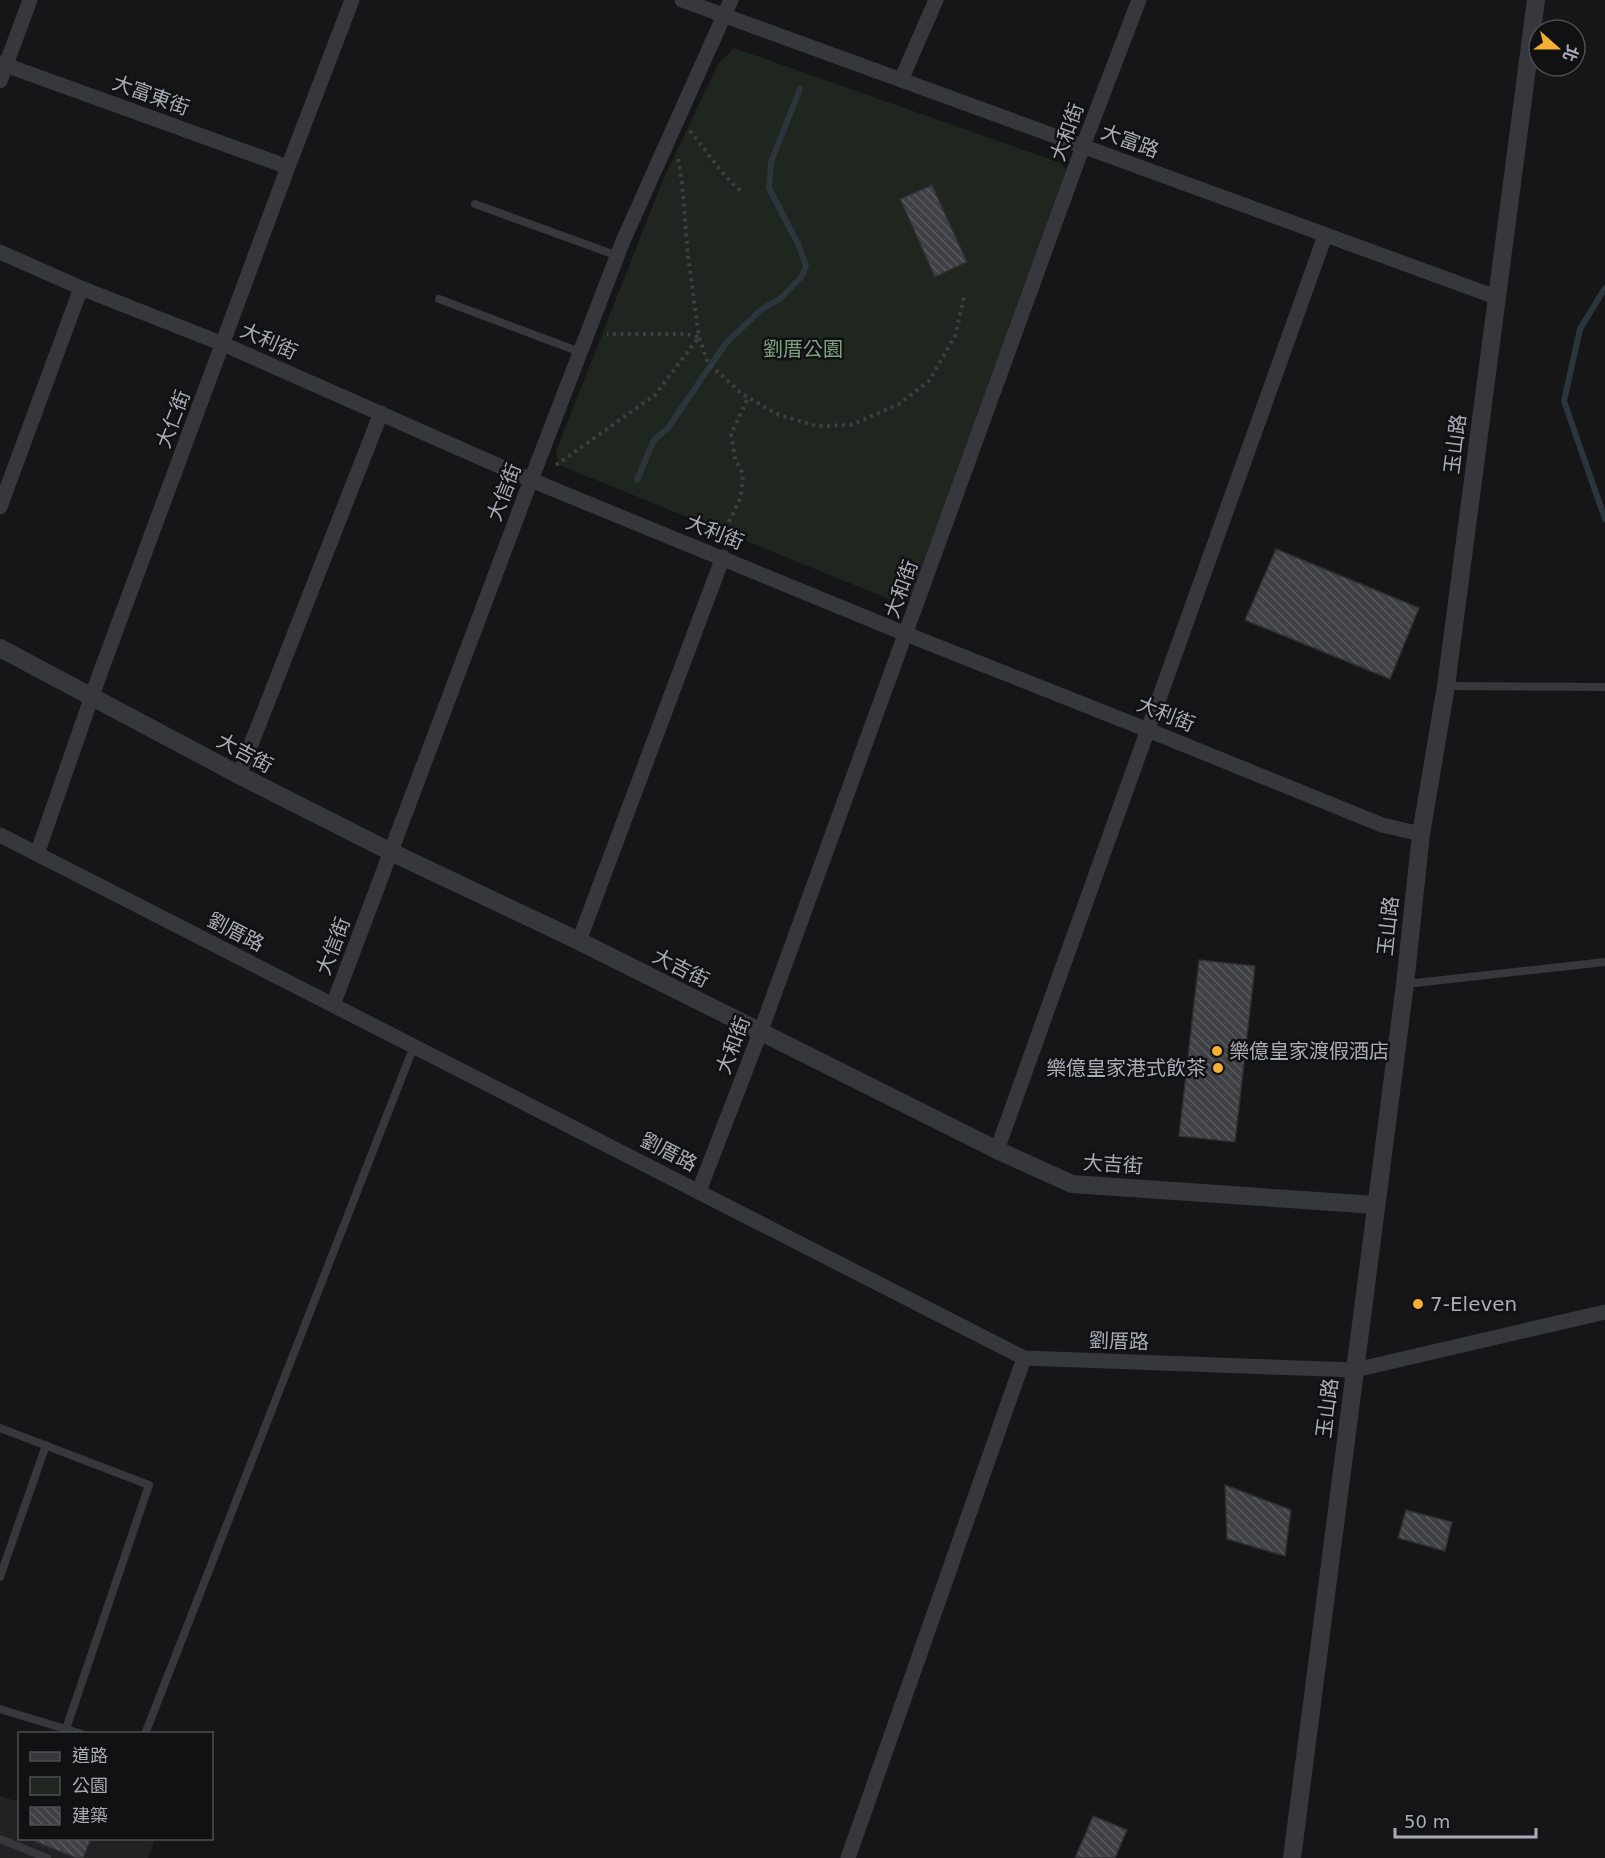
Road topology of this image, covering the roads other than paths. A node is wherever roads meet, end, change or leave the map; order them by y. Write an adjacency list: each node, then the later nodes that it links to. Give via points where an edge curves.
1 (30, 0): 9 (street)
2 (352, 0): 13 (street, 大仁街)
3 (682, 0): 8 (street, 大富路)
4 (731, 0): 8 (street, 大信街)
5 (936, 0): 10 (street)
6 (1139, 0): 12 (street, 大和街)
7 (1536, 0): 19 (street, 玉山路)
8 (724, 15): 10 (street, 大富路); 17 (street, 大信街)
9 (3, 64): 11 (street); 13 (street, 大富東街)
10 (901, 80): 12 (street, 大富路)
11 (0, 81)
12 (1083, 146): 15 (street, 大富路); 27 (street, 大和街)
13 (288, 167): 21 (street, 大仁街)
14 (476, 204): 17 (lane)
15 (1325, 236): 19 (street, 大富路); 32 (street)
16 (0, 252): 18 (street, 大利街)
17 (618, 256): 22 (street, 大信街)
18 (81, 288): 21 (street, 大利街); 25 (street)
19 (1496, 297): 29 (street, 玉山路)
20 (439, 299): 22 (lane)
21 (223, 344): 23 (street, 大利街); 31 (street, 大仁街)
22 (580, 352): 24 (street, 大信街)
23 (381, 413): 24 (street, 大利街); 33 (street)
24 (531, 480): 26 (street, 大利街); 36 (street, 大信街)
25 (0, 507)
26 (718, 556): 27 (street, 大利街); 38 (street)
27 (906, 634): 32 (street, 大利街); 42 (street, 大和街)
28 (0, 648): 31 (street, 大吉街)
29 (1446, 686): 30 (lane); 35 (street, 玉山路)
30 (1605, 687)
31 (91, 697): 33 (street, 大吉街); 37 (street, 大仁街)
32 (1148, 730): 35 (street, 大利街, via 1382,825); 44 (street)
33 (239, 775): 36 (street, 大吉街)
34 (0, 834): 37 (street, 劉厝路)
35 (1421, 834): 40 (street, 玉山路)
36 (391, 852): 38 (street, 大吉街); 41 (street, 大信街)
37 (37, 854): 41 (street, 劉厝路)
38 (579, 941): 42 (street, 大吉街)
39 (1605, 962): 40 (lane)
40 (1405, 984): 46 (street, 玉山路)
41 (333, 1005): 43 (street, 劉厝路)
42 (760, 1033): 44 (street, 大吉街); 45 (street, 大和街)
43 (414, 1046): 45 (street, 劉厝路); 56 (lane)
44 (997, 1150): 46 (street, 大吉街, via 1072,1184)
45 (699, 1191): 48 (street, 劉厝路)
46 (1376, 1205): 49 (street, 玉山路)
47 (1605, 1312): 49 (street, 劉厝路)
48 (1024, 1358): 49 (street, 劉厝路); 59 (street)
49 (1355, 1370): 60 (street, 玉山路)
50 (0, 1428): 51 (lane)
51 (46, 1445): 52 (lane); 54 (lane, via 149,1485)
52 (0, 1577)
53 (0, 1708): 54 (lane)
54 (66, 1729): 55 (lane)
55 (76, 1732)
56 (146, 1732)
57 (0, 1839): 58 (lane)
58 (47, 1858)
59 (848, 1858)
60 (1292, 1858)

